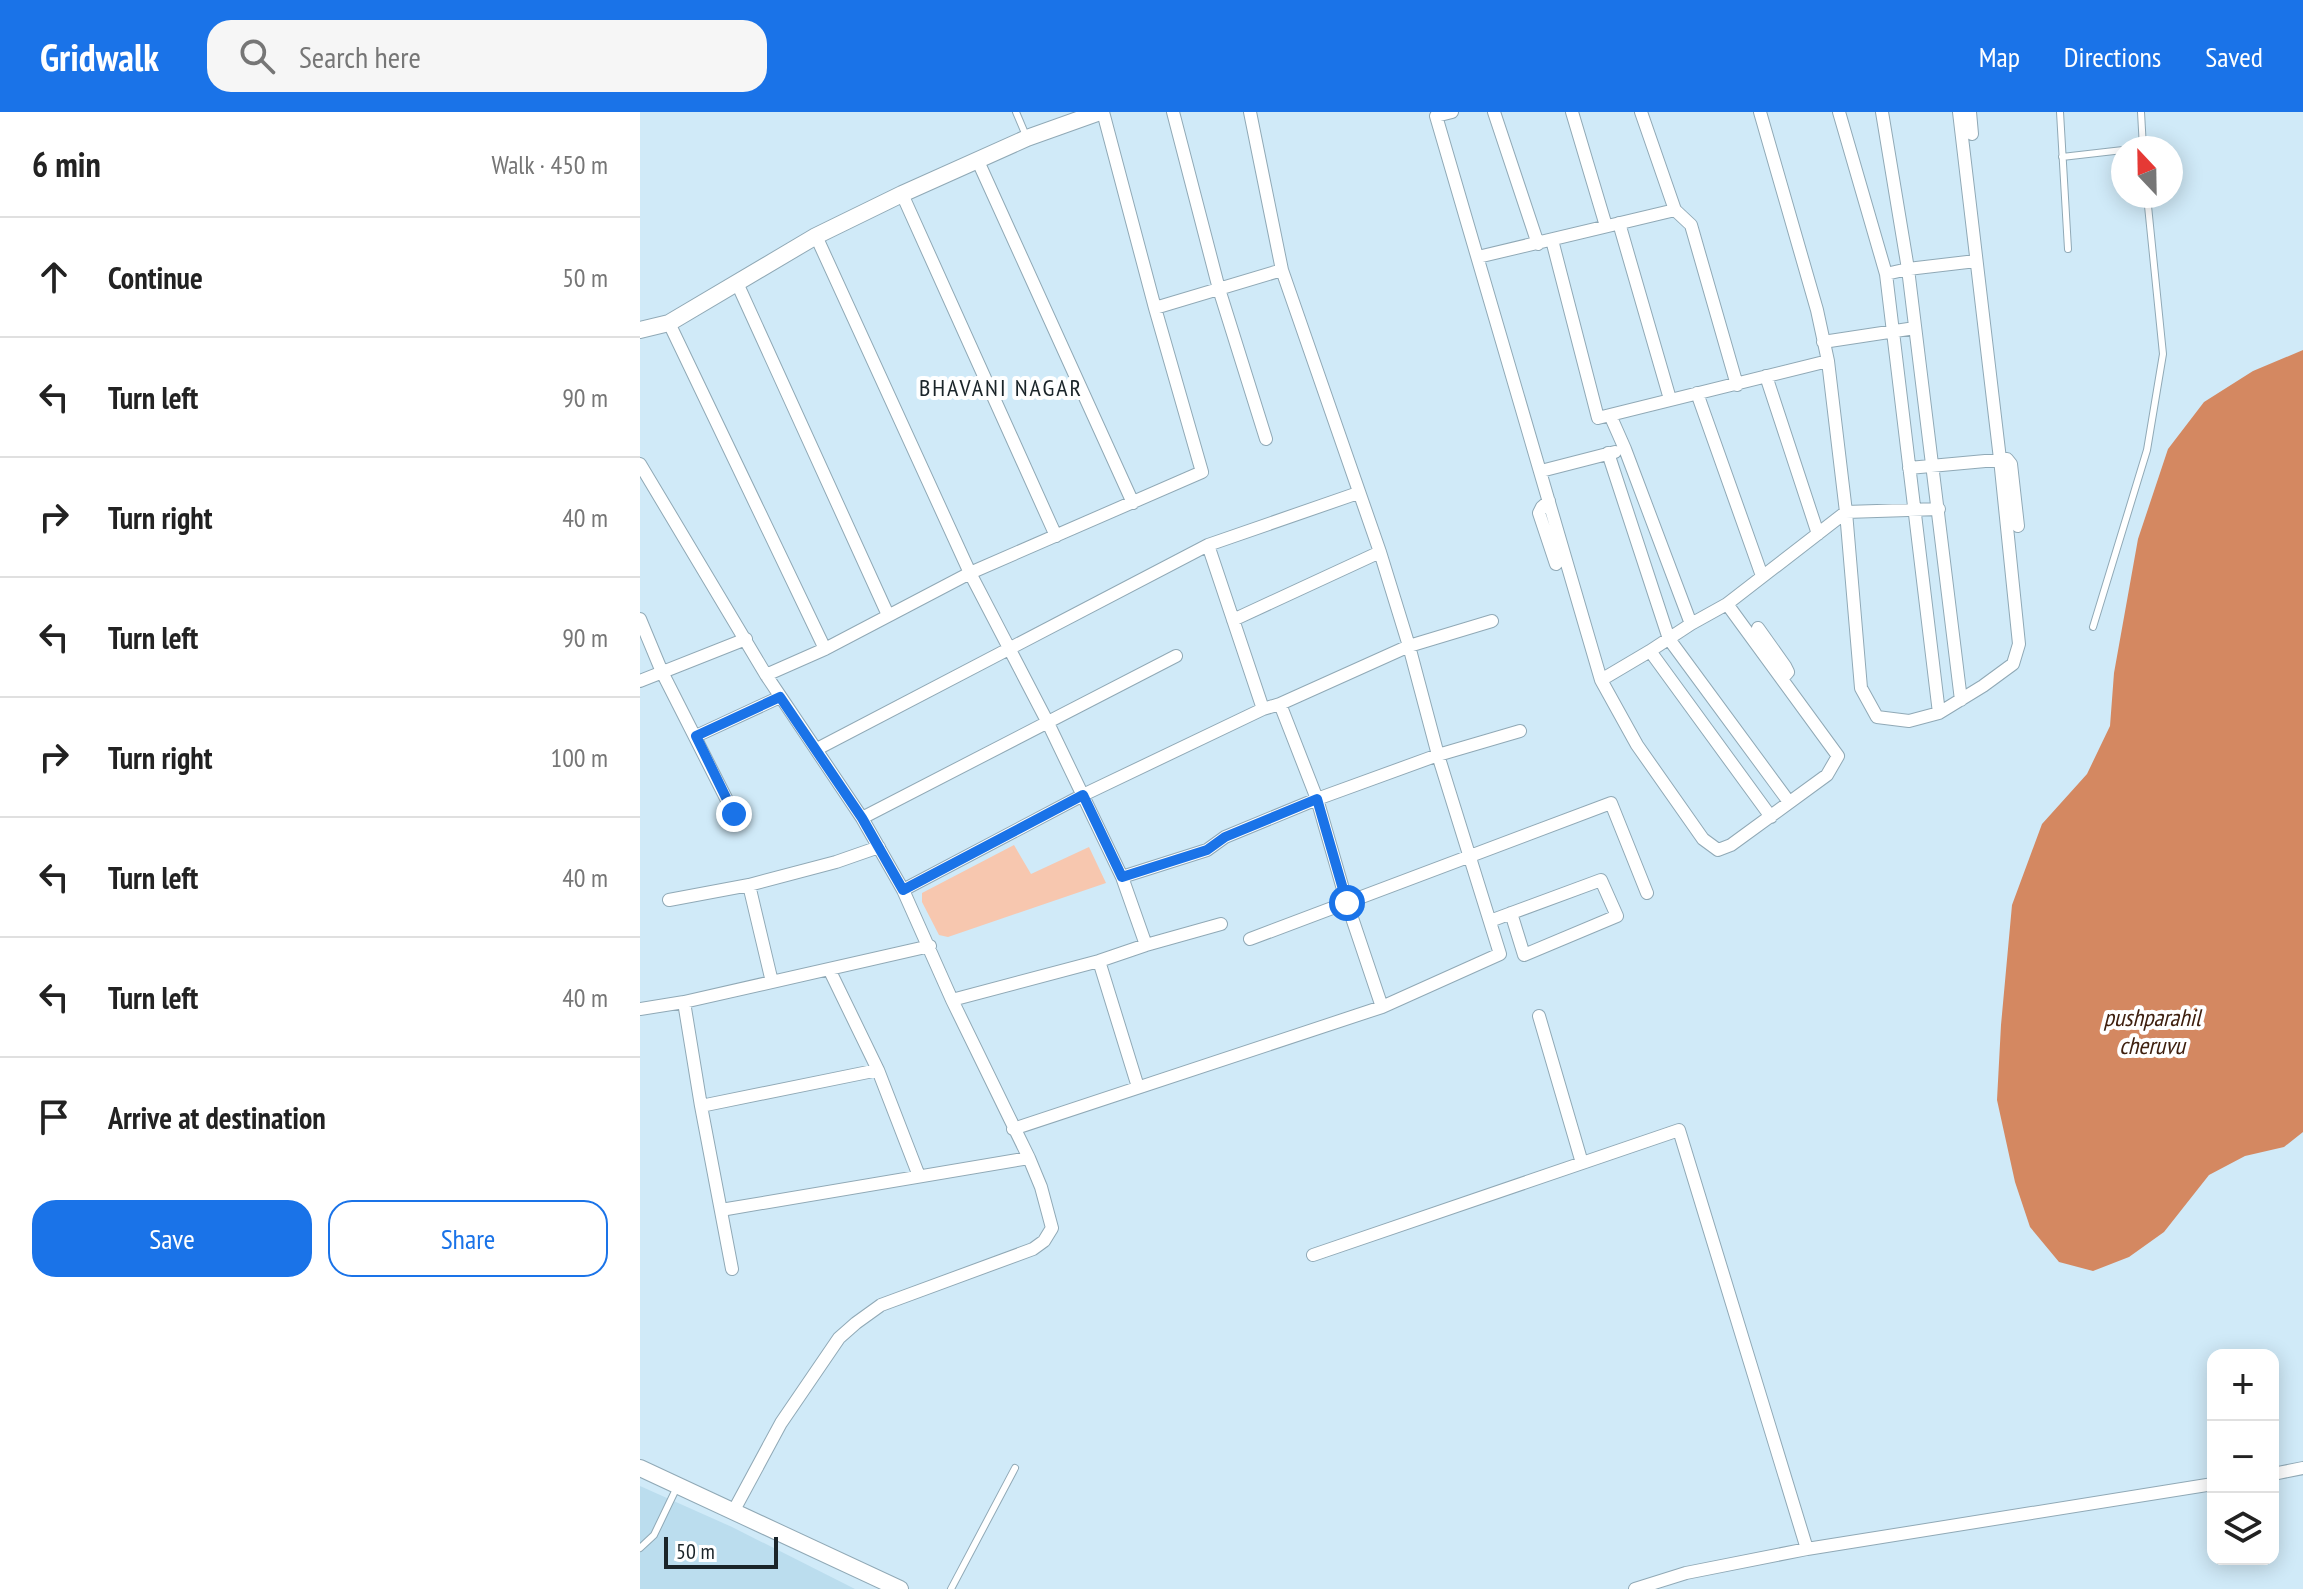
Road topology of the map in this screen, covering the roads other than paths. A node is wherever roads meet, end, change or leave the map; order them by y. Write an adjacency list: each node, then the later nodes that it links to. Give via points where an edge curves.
1 (1016, 112): 19 (lane)
2 (1101, 112): 19 (street); 39 (street)
3 (1173, 112): 38 (street)
4 (1250, 112): 35 (street)
5 (1452, 112): 16 (street)
6 (1494, 112): 30 (street)
7 (1572, 112): 27 (street)
8 (1641, 112): 25 (street)
9 (1760, 112): 44 (street)
10 (1839, 112): 36 (street)
11 (1882, 112): 34 (street)
12 (1959, 112): 33 (street)
13 (1970, 112): 17 (street)
14 (2060, 112): 21 (lane)
15 (2141, 112): 18 (lane)
16 (1436, 114): 32 (street)
17 (1972, 134)
18 (2142, 136)
19 (1027, 138): 22 (street)
20 (2111, 151): 21 (lane)
21 (2062, 157): 31 (lane)
22 (977, 159): 23 (street); 61 (street)
23 (902, 194): 28 (street); 67 (street)
24 (2148, 208): 79 (lane, via 2163,354 2147,450)
25 (1675, 210): 26 (street); 47 (street, via 1691,225)
26 (1619, 223): 27 (street); 49 (street)
27 (1606, 226): 29 (street)
28 (816, 236): 37 (street); 71 (street)
29 (1552, 240): 30 (street); 50 (street, via 1598,418)
30 (1538, 244): 32 (street)
31 (2068, 249)
32 (1478, 257): 58 (street)
33 (1976, 261): 34 (street); 54 (street)
34 (1908, 269): 36 (street); 41 (street)
35 (1282, 270): 38 (street); 59 (street)
36 (1886, 274): 43 (street)
37 (737, 283): 40 (street); 74 (street)
38 (1219, 289): 39 (street); 51 (street)
39 (1155, 308): 61 (street, via 1202,472)
40 (669, 323): 42 (street); 85 (street)
41 (1915, 328): 43 (street); 56 (street)
42 (640, 330)
43 (1893, 332): 44 (street); 57 (street)
44 (1823, 342): 45 (street)
45 (1828, 361): 46 (street); 64 (street)
46 (1766, 376): 47 (street); 66 (street)
47 (1737, 385): 48 (street)
48 (1697, 393): 49 (street); 72 (street)
49 (1670, 399): 50 (street)
50 (1610, 415): 52 (street)
51 (1266, 439)
52 (1625, 449): 53 (street); 78 (street)
53 (1608, 453): 58 (street); 82 (street)
54 (2000, 459): 56 (street); 65 (street, via 2011,464); 94 (street, via 2019,644 2013,664)
55 (640, 464): 81 (street)
56 (1934, 466): 57 (street); 63 (street)
57 (1909, 468): 62 (street)
58 (1541, 471): 60 (street)
59 (1358, 493): 68 (street); 69 (street)
60 (1549, 501): 70 (street, via 1539,513); 91 (street)
61 (1133, 503): 67 (street)
62 (1915, 509): 63 (street); 64 (street); 97 (street)
63 (1939, 509): 94 (street)
64 (1846, 512): 66 (street); 97 (street, via 1865,698 1877,717 1909,721)
65 (2018, 526)
66 (1818, 534): 72 (street)
67 (1056, 536): 71 (street)
68 (1208, 545): 76 (street); 84 (street)
69 (1380, 552): 76 (street); 83 (street)
70 (1556, 564)
71 (970, 573): 74 (street); 84 (street)
72 (1762, 576): 73 (street)
73 (1727, 604): 78 (street); 90 (street)
74 (888, 615): 85 (street)
75 (640, 619): 88 (street)
76 (1233, 620): 96 (street)
77 (1492, 621): 83 (street)
78 (1691, 624): 82 (street)
79 (2093, 627)
80 (1758, 628): 90 (street, via 1788,672)
81 (746, 639): 88 (street); 89 (street)
82 (1669, 639): 86 (street); 105 (street)
83 (1409, 646): 95 (street); 102 (street)
84 (1009, 647): 98 (street); 101 (street)
85 (825, 649): 89 (street)
86 (1650, 651): 91 (street); 107 (street)
87 (1176, 656): 98 (street)
88 (662, 672): 92 (street); 100 (street)
89 (766, 675): 93 (street)
90 (1782, 679): 105 (street, via 1838,756 1827,775)
91 (1601, 680): 107 (street, via 1637,745 1703,839 1718,850)
92 (640, 681)
93 (780, 697): 100 (street); 101 (street)
94 (1961, 700): 97 (street)
95 (1280, 704): 96 (street); 104 (street)
96 (1263, 709): 103 (street)
97 (1939, 713)
98 (1048, 723): 103 (street); 108 (street)
99 (1520, 731): 102 (street)
100 (696, 736): 106 (street)
101 (817, 749): 108 (street)
102 (1438, 755): 104 (street); 110 (street)
103 (1083, 795): 111 (street); 113 (street)
104 (1317, 799): 111 (street, via 1225,837 1207,850); 116 (street)
105 (1789, 802): 107 (street)
106 (734, 814)
107 (1771, 817)
108 (862, 818): 109 (street)
109 (879, 847): 112 (street); 113 (street)
110 (1471, 857): 114 (street, via 1611,803); 116 (street); 118 (street)
111 (1122, 877): 121 (street)
112 (749, 885): 115 (street); 125 (street)
113 (903, 890): 122 (street)
114 (1647, 893)
115 (669, 900)
116 (1347, 903): 120 (street); 128 (street)
117 (1511, 913): 117 (street, via 1601,880 1617,916 1524,955); 118 (street)
118 (1490, 921): 128 (street, via 1500,954)
119 (1221, 924): 121 (street)
120 (1250, 939)
121 (1146, 945): 123 (street)
122 (930, 946): 124 (street); 126 (street)
123 (1099, 961): 126 (street); 132 (street)
124 (829, 969): 125 (street); 131 (street)
125 (772, 982): 127 (street)
126 (952, 1000): 134 (street)
127 (684, 1002): 129 (street); 133 (street)
128 (1382, 1007): 132 (street)
129 (640, 1009)
130 (1539, 1016): 136 (street)
131 (878, 1070): 133 (street); 137 (street)
132 (1138, 1087): 134 (street)
133 (701, 1106): 138 (street)
134 (1013, 1129): 135 (street)
135 (1029, 1158): 137 (street); 147 (street, via 1052,1228 1044,1241 881,1305 856,1323 839,1338 781,1423)
136 (1582, 1163): 139 (street); 149 (street, via 1679,1130)
137 (919, 1176): 138 (street)
138 (721, 1210): 140 (street)
139 (1313, 1255)
140 (732, 1269)
141 (640, 1468): 146 (street)
142 (1015, 1468): 151 (lane)
143 (2303, 1468): 144 (street)
144 (2279, 1473)
145 (2207, 1485): 149 (street)
146 (677, 1486): 147 (street); 148 (lane, via 654,1535)
147 (733, 1512): 150 (street)
148 (640, 1548)
149 (1807, 1549): 152 (street, via 1686,1573)
150 (900, 1589)
151 (951, 1589)
152 (1635, 1589)

